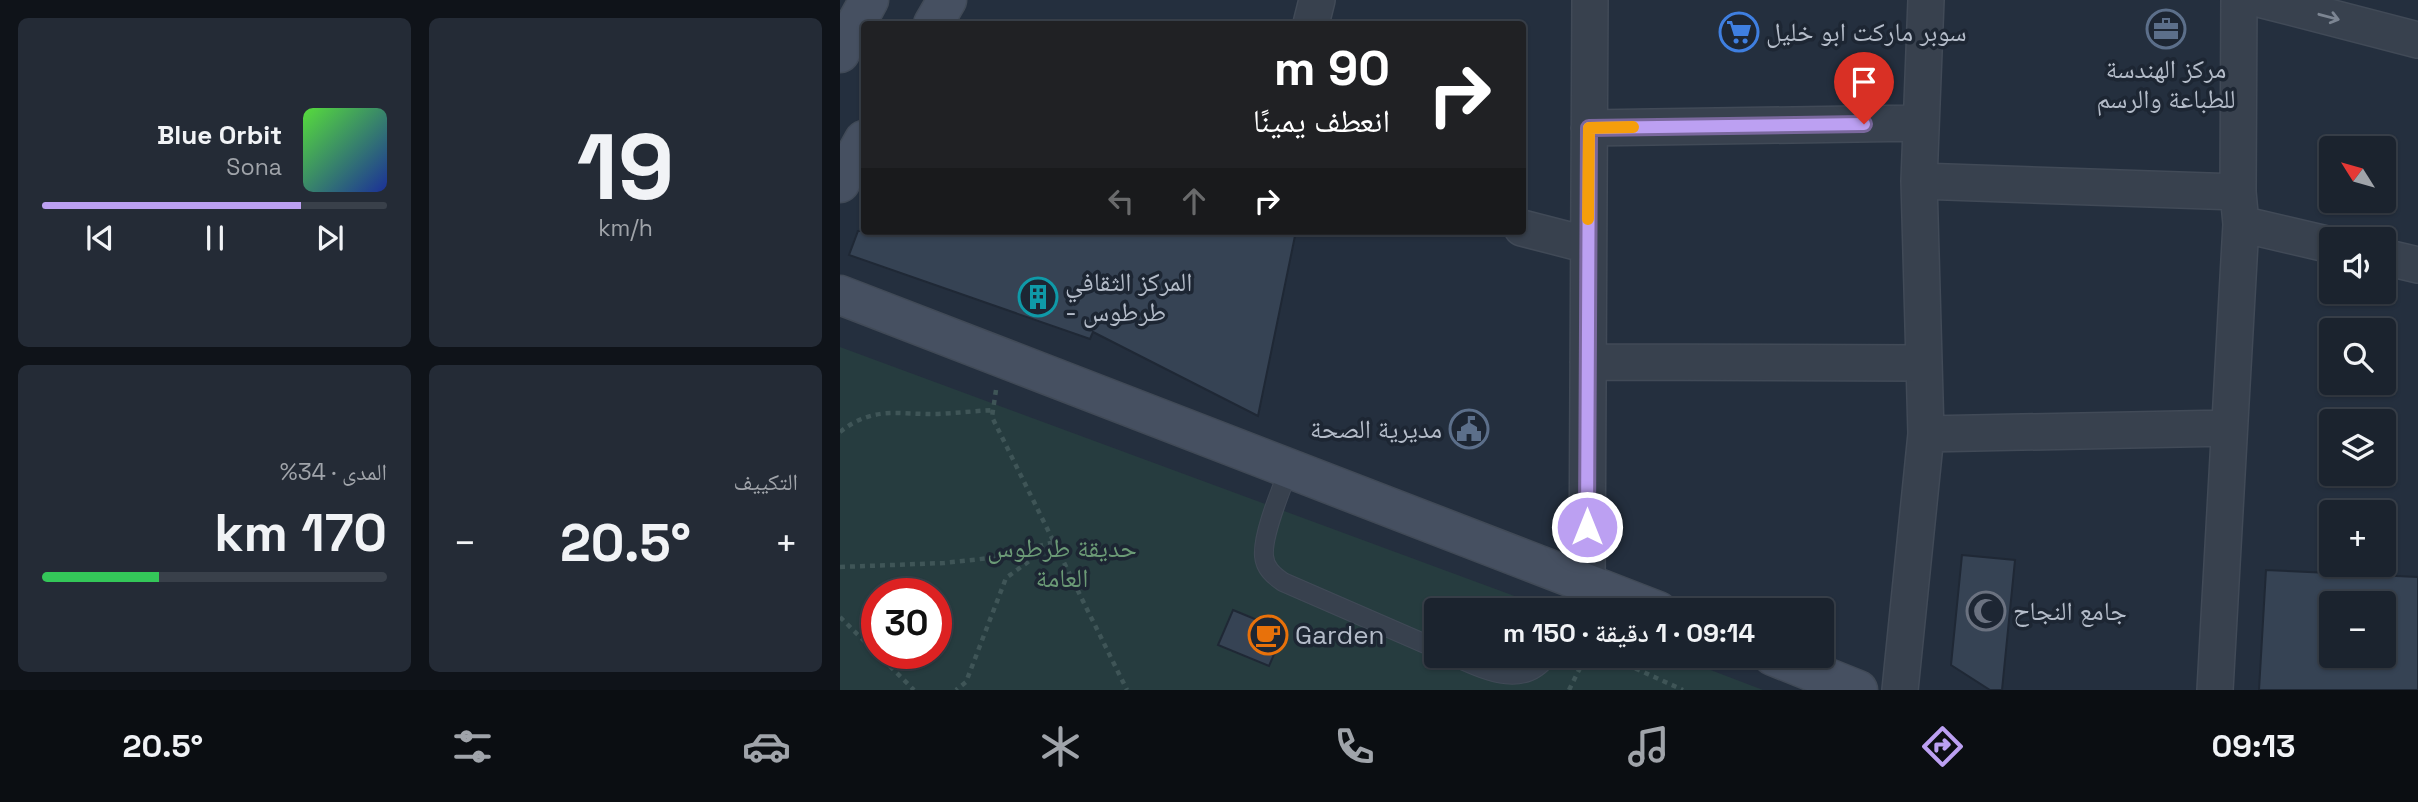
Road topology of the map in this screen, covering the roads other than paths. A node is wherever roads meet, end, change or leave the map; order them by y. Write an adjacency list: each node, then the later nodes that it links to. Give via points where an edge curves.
1 (869, 0): 11 (main road)
2 (947, 0): 8 (main road)
3 (1317, 0): 9 (street)
4 (1590, 0): 13 (street)
5 (1926, 0): 12 (street)
6 (2239, 0): 17 (street)
7 (2263, 0): 10 (street, one-way to 10)
8 (935, 21)
9 (1312, 21)
10 (2418, 40)
11 (840, 53)
12 (1919, 123): 13 (street); 15 (street)
13 (1589, 128): 20 (street)
14 (861, 145): 16 (main road)
15 (1919, 181): 17 (street); 25 (street)
16 (840, 183)
17 (2239, 208): 19 (street); 26 (street)
18 (1526, 229): 20 (street)
19 (2319, 240)
20 (1588, 245): 24 (street)
21 (2396, 260): 22 (street)
22 (2418, 265)
23 (840, 295): 28 (main road)
24 (1588, 362): 25 (street); 29 (street)
25 (1923, 363): 27 (street)
26 (2229, 428): 27 (street); 36 (street)
27 (1926, 434): 35 (street)
28 (1289, 469): 29 (main road); 30 (lane, via 1267,537 1264,556 1270,572 1283,582)
29 (1582, 597)
30 (1424, 643)
31 (1479, 668): 32 (lane, via 1500,677 1517,677)
32 (1540, 668)
33 (1803, 668): 34 (main road)
34 (1858, 690)
35 (1900, 690)
36 (2216, 690)

